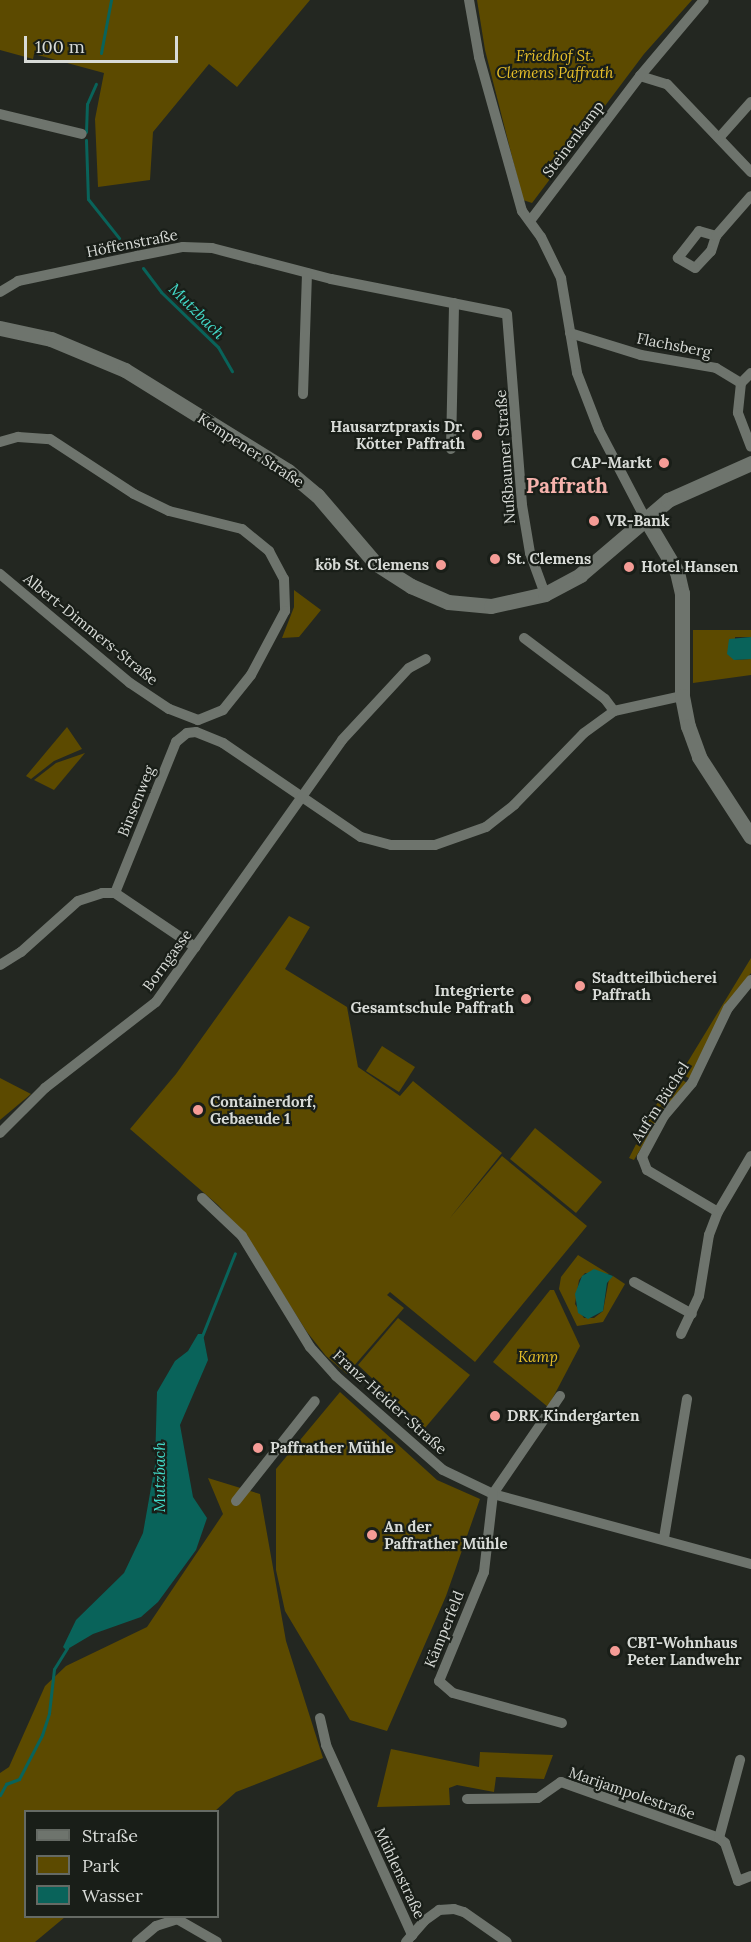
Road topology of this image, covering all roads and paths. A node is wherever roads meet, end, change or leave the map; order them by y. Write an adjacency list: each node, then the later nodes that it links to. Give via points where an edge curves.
1 (469, 0): 10 (street, via 479,57 507,161 522,211)
2 (704, 0): 3 (street, Steinenkamp)
3 (640, 76): 7 (street, via 666,84); 10 (street, Steinenkamp)
4 (751, 102): 7 (street)
5 (0, 114): 6 (street)
6 (82, 134)
7 (719, 138): 8 (street)
8 (751, 172)
9 (751, 196): 11 (street)
10 (530, 221): 17 (street, via 561,278)
11 (716, 236)
12 (307, 273): 13 (street, Höffenstraße, via 234,251 183,247 18,281); 14 (street, Höffenstraße); 20 (street)
13 (0, 292)
14 (454, 303): 15 (street, Höffenstraße); 23 (street)
15 (507, 314): 27 (street, Nußbaumer Straße, via 522,505 530,553)
16 (0, 327): 27 (main road, Kempener Straße, via 51,339 125,370 303,482 360,547 395,577 448,602 507,604)
17 (570, 333): 19 (street, Flachsberg, via 641,355 716,368); 25 (street, via 577,373 590,408)
18 (751, 373): 19 (street)
19 (741, 384): 22 (street, via 738,413)
20 (303, 394)
21 (0, 442): 26 (street, Albert-Dimmers-Straße, via 18,437 50,439 169,512 242,530 269,551 284,579 285,611 251,675 223,710 198,720 169,710 130,683)
22 (751, 447)
23 (451, 449)
24 (751, 463): 25 (main road, Kempener Straße, via 696,485)
25 (645, 518): 27 (main road, Kempener Straße, via 580,575); 30 (main road, via 677,573 682,593)
26 (0, 574)
27 (545, 594)
28 (524, 639): 31 (street, via 605,699)
29 (426, 659): 32 (street, Borngasse, via 409,668 342,740)
30 (682, 696): 31 (street); 33 (main road, via 699,757)
31 (614, 711): 32 (street, via 584,733 514,805 486,826 445,842 391,845 361,837)
32 (301, 799): 34 (street, Binsenweg, via 223,743 196,732 187,733 176,742); 35 (street, Borngasse)
33 (751, 837)
34 (115, 893): 35 (street); 36 (street, via 78,901 21,952)
35 (195, 947): 38 (street, Borngasse, via 156,1002 45,1088)
36 (0, 965)
37 (751, 981): 42 (street, Auf'm Büchel, via 728,1008 692,1083 664,1116 642,1158 647,1170)
38 (0, 1133)
39 (751, 1156): 40 (street)
40 (747, 1171): 42 (street)
41 (202, 1198): 49 (street, Franz-Heider-Straße, via 242,1236 310,1347 336,1376 443,1470)
42 (718, 1212): 44 (street)
43 (634, 1282): 44 (street)
44 (692, 1314): 45 (street)
45 (681, 1335)
46 (560, 1396): 49 (street)
47 (687, 1399): 51 (street)
48 (315, 1401): 50 (street)
49 (493, 1494): 51 (street, Franz-Heider-Straße); 54 (street, Kämperfeld, via 484,1572 439,1681 453,1693)
50 (236, 1501)
51 (664, 1538): 52 (street, Franz-Heider-Straße)
52 (751, 1564)
53 (320, 1718): 59 (street, Mühlenstraße, via 326,1745)
54 (561, 1723)
55 (740, 1760): 57 (street)
56 (467, 1799): 57 (street, Marijampolestraße, via 538,1798 561,1782)
57 (719, 1838): 58 (street, via 725,1843 738,1881)
58 (751, 1876)
59 (409, 1938): 62 (street, Mühlenstraße, via 440,1910 454,1909)
60 (137, 1942): 61 (street, via 156,1926 177,1919)
61 (217, 1942)
62 (507, 1942)

